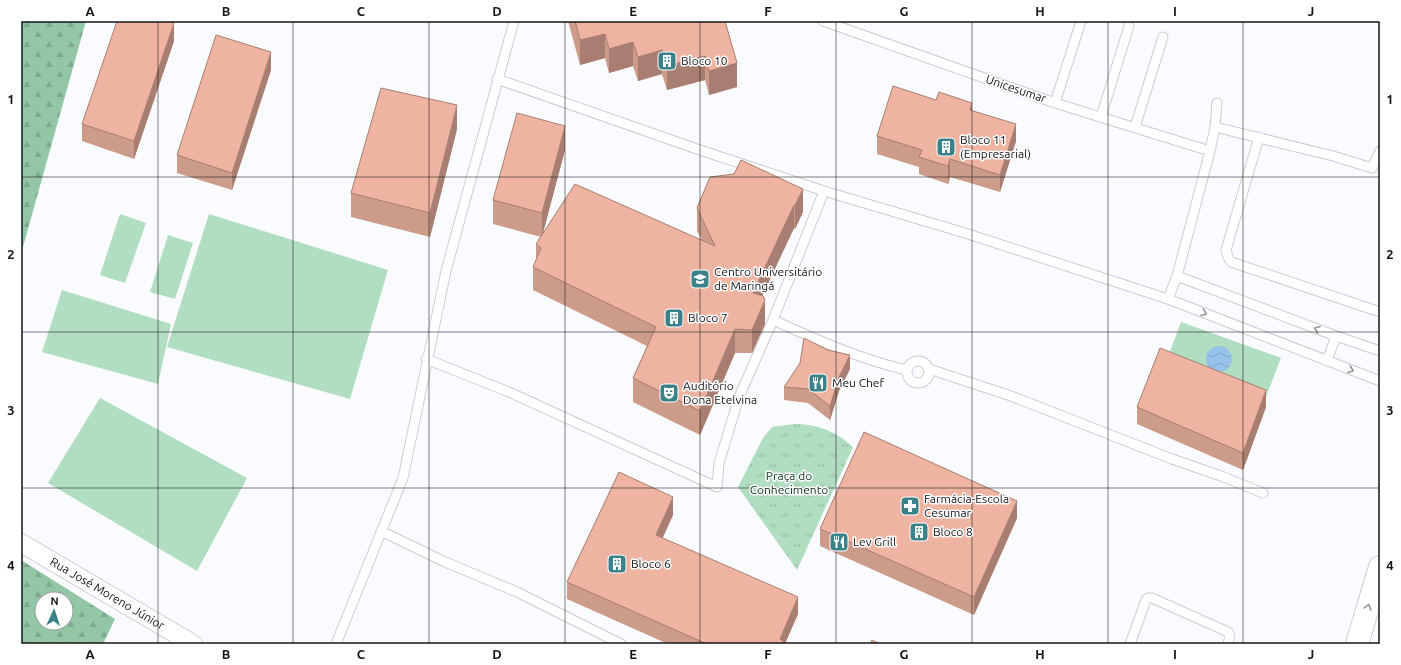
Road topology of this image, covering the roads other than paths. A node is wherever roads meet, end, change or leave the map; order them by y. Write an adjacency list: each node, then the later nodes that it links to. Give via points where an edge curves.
1 (514, 21): 6 (lane)
2 (823, 21): 7 (lane, Unicesumar)
3 (1081, 21): 7 (lane)
4 (1129, 26): 9 (lane)
5 (1164, 37): 10 (lane)
6 (497, 79): 15 (lane); 22 (lane, via 446,271)
7 (1056, 103): 9 (lane, Unicesumar)
8 (1217, 103): 11 (lane)
9 (1101, 117): 10 (lane, Unicesumar)
10 (1135, 127): 13 (lane, Unicesumar)
11 (1215, 127): 12 (lane); 13 (lane)
12 (1259, 137): 14 (lane, via 1372,168); 18 (lane, via 1226,250 1231,262)
13 (1210, 151): 16 (lane)
14 (1380, 151)
15 (824, 190): 17 (lane); 19 (lane)
16 (1176, 276): 17 (lane); 20 (lane, one-way to 16)
17 (1168, 299): 23 (lane, one-way to 23)
18 (1380, 312)
19 (773, 320): 22 (lane, via 739,397 719,463 717,487 509,392); 25 (lane, via 833,347 873,362)
20 (1336, 336): 21 (lane); 23 (lane)
21 (1380, 351)
22 (426, 360): 28 (lane, via 403,478)
23 (1327, 361): 26 (lane, one-way to 26)
24 (929, 369): 25 (lane, via 917,361 912,362); 25 (lane, via 927,379 918,384 909,380); 27 (lane, via 1018,398)
25 (906, 370)
26 (1380, 381)
27 (1263, 493)
28 (381, 531): 32 (lane); 33 (lane, via 445,562 517,592)
29 (21, 542): 31 (street, Rua José Moreno Júnior)
30 (1380, 566): 36 (street, one-way to 30)
31 (193, 644)
32 (336, 644)
33 (621, 644)
34 (1130, 644): 35 (lane, via 1146,600 1152,598 1228,632)
35 (1228, 644)
36 (1357, 644)

